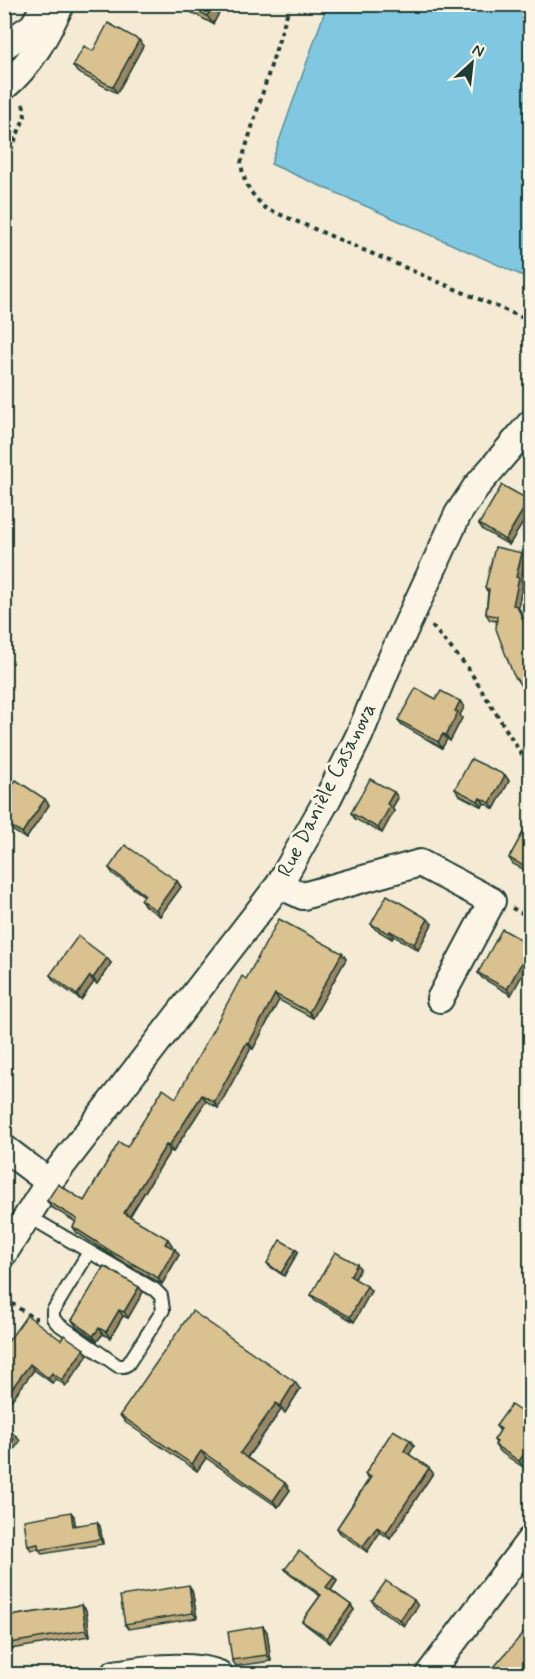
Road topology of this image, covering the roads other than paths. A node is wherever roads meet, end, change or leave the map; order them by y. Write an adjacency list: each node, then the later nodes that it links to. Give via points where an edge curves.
1 (46, 4): 3 (street, via 33,26)
2 (61, 4): 4 (street, via 40,45)
3 (4, 46)
4 (12, 81)
5 (531, 424): 6 (street, Rue Danièle Casanova, via 476,487 458,514 359,736)
6 (279, 885): 7 (street, via 303,896 420,863 492,901); 9 (street, Rue Danièle Casanova)
7 (440, 999)
8 (4, 1148): 9 (street)
9 (49, 1182): 10 (street, Rue Danièle Casanova)
10 (28, 1216): 11 (lane); 12 (street, Rue Danièle Casanova)
11 (89, 1252): 11 (lane, via 53,1311 53,1318 118,1366 124,1366 163,1310 163,1302 155,1290)
12 (4, 1253)
13 (531, 1540): 16 (street)
14 (114, 1674): 15 (street, via 194,1670)
15 (219, 1674)
16 (429, 1674)

